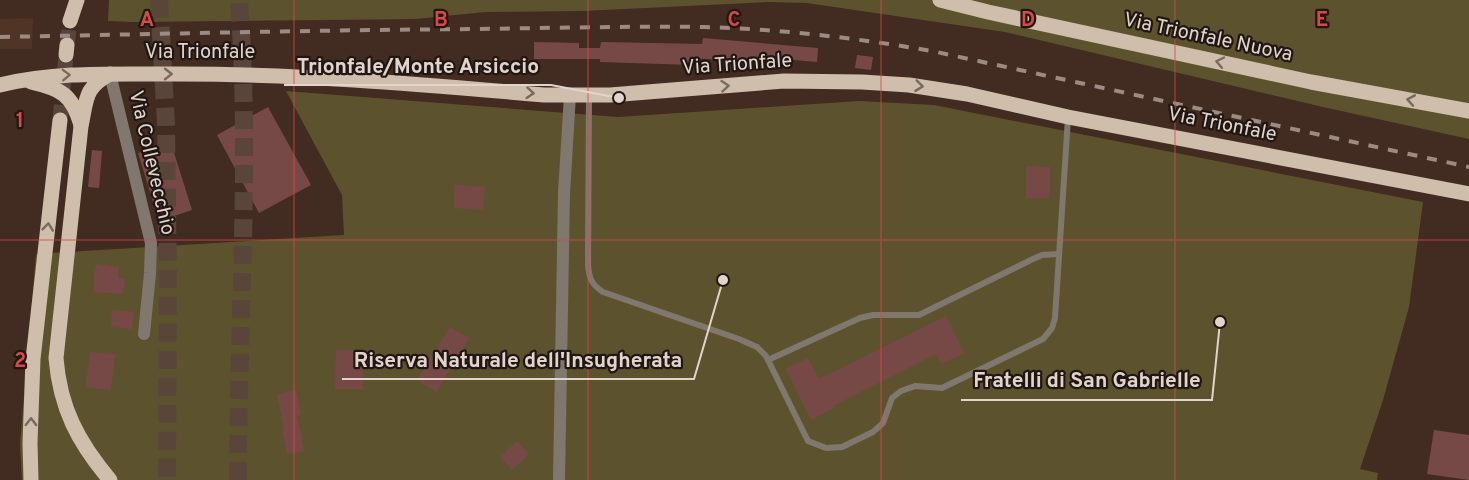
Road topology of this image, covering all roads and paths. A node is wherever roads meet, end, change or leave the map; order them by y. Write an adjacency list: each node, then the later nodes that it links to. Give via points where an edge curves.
1 (71, 0): 2 (main road, via 70,21)
2 (77, 0)
3 (940, 0): 9 (main road, Via Trionfale Nuova, one-way to 3, via 1299,79)
4 (110, 74): 5 (main road, Via Trionfale, one-way to 4); 7 (main road, Via Trionfale, one-way to 7, via 306,76); 12 (main road, via 90,88); 15 (street, Via Collevecchio, via 151,243)
5 (22, 80): 6 (main road, Via Trionfale); 12 (main road, via 64,93 75,107)
6 (0, 85)
7 (570, 95): 8 (main road, Via Trionfale); 19 (street, via 563,210)
8 (589, 96): 10 (main road, Via Trionfale, one-way to 10, via 784,81 862,82 950,91); 16 (lane, via 588,264 593,285 626,301 739,339 757,347)
9 (1469, 111)
10 (1068, 117): 13 (main road, Via Trionfale); 14 (lane)
11 (60, 120): 17 (main road, one-way to 11, via 33,358)
12 (81, 126): 18 (main road, via 57,339 58,379 78,436)
13 (1469, 195)
14 (1059, 254): 16 (lane, via 1042,255 919,315 860,318); 16 (lane, via 1055,318 1043,339 942,388 915,386 901,391 892,398 883,423 842,447 826,448 808,441)
15 (144, 334)
16 (768, 360)
17 (32, 480)
18 (110, 480)
19 (559, 480)

